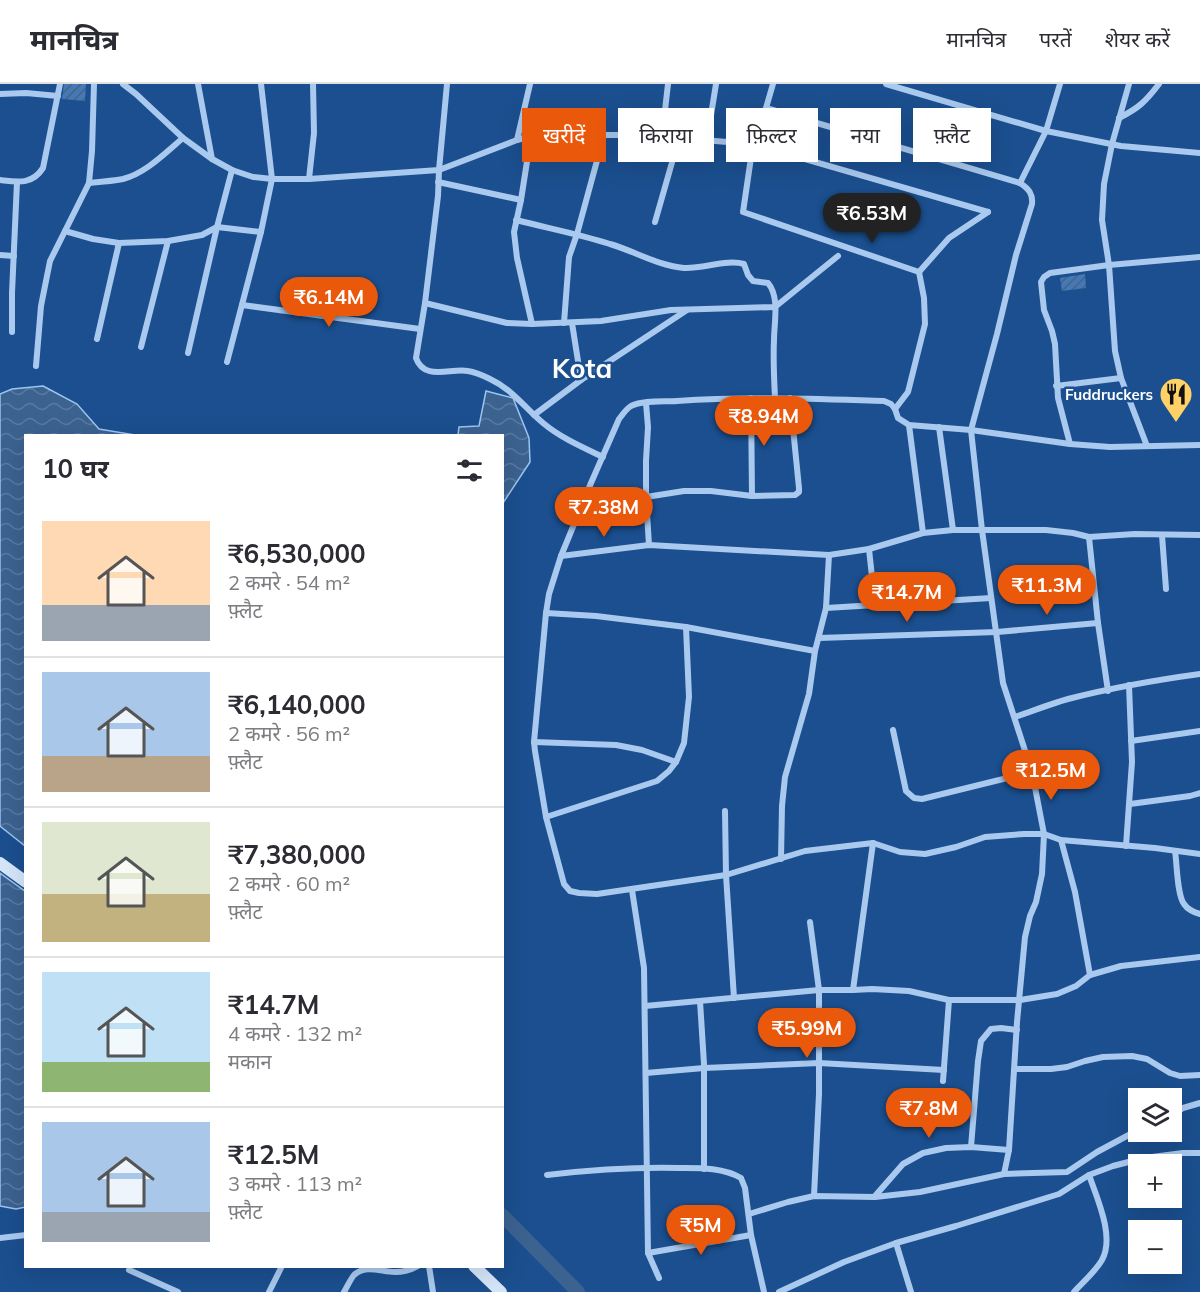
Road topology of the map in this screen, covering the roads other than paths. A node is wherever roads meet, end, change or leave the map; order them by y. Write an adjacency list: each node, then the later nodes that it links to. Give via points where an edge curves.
1 (60, 84): 17 (street)
2 (94, 84): 42 (street)
3 (123, 84): 24 (street)
4 (198, 84): 29 (street)
5 (261, 84): 37 (street)
6 (314, 84): 38 (street)
7 (447, 84): 36 (street)
8 (530, 84): 26 (street)
9 (668, 84): 18 (street)
10 (716, 84): 19 (street)
11 (773, 84): 20 (street)
12 (886, 84): 23 (street)
13 (1060, 84): 23 (street)
14 (1129, 84): 21 (street)
15 (1159, 84): 21 (street, via 1134,111)
16 (0, 94): 17 (street)
17 (58, 96): 40 (street, via 43,168 31,180)
18 (665, 108)
19 (712, 108)
20 (766, 108)
21 (1119, 118): 27 (street)
22 (818, 123): 43 (street)
23 (1046, 131): 27 (street); 43 (street)
24 (183, 138): 29 (street); 42 (street, via 140,173)
25 (522, 139): 26 (street)
26 (517, 140): 36 (street)
27 (1112, 144): 28 (street); 57 (street, via 1102,220)
28 (1200, 153)
29 (212, 159): 35 (street)
30 (527, 162): 44 (street)
31 (597, 162): 50 (street)
32 (672, 162): 46 (street)
33 (750, 162): 58 (street, via 742,212)
34 (815, 162): 58 (street, via 988,212 949,238)
35 (232, 170): 37 (street); 47 (street)
36 (439, 170): 38 (street); 41 (street)
37 (272, 179): 38 (street); 49 (street)
38 (309, 179)
39 (0, 180): 40 (street)
40 (17, 182): 54 (street)
41 (438, 182): 44 (street); 59 (street)
42 (89, 183): 48 (street)
43 (1020, 183): 84 (street, via 1028,188 1032,204)
44 (521, 200): 45 (street)
45 (516, 220): 50 (street); 65 (street, via 517,258)
46 (655, 222)
47 (217, 227): 49 (street); 51 (street); 70 (street)
48 (64, 231): 52 (street); 72 (street, via 50,261)
49 (261, 232): 60 (street)
50 (577, 234): 61 (street, via 684,268 744,264 750,278 771,287); 63 (street, via 569,257)
51 (168, 241): 52 (street); 69 (street)
52 (119, 243): 68 (street)
53 (0, 255): 54 (street)
54 (14, 256): 67 (street)
55 (838, 256): 61 (street)
56 (1200, 257): 57 (street)
57 (1109, 265): 73 (street, via 1115,351); 75 (street, via 1050,273 1041,282 1044,310 1055,344)
58 (919, 272): 80 (street, via 925,324 908,392)
59 (425, 303): 65 (street, via 507,323); 66 (street)
60 (242, 304): 66 (street); 71 (street)
61 (775, 308): 62 (street); 77 (street)
62 (687, 310): 64 (street); 74 (street)
63 (564, 323): 64 (street); 65 (street)
64 (572, 323): 74 (street)
65 (532, 324)
66 (420, 329): 81 (street, via 416,358 423,369 468,371 489,378 505,387)
67 (12, 332)
68 (97, 339)
69 (141, 347)
70 (188, 353)
71 (226, 362)
72 (36, 366)
73 (1121, 378): 75 (street); 87 (street)
74 (581, 380): 81 (street)
75 (1056, 386): 85 (street)
76 (751, 398): 77 (street); 79 (street); 89 (street)
77 (775, 398): 78 (street)
78 (790, 398): 80 (street, via 884,401); 89 (street, via 799,492)
79 (646, 403): 88 (street, via 625,410); 90 (street)
80 (895, 409): 82 (street, via 898,418)
81 (534, 415): 88 (street, via 560,436)
82 (909, 425): 83 (street); 93 (street)
83 (939, 427): 84 (street); 91 (street)
84 (971, 430): 85 (street); 92 (street)
85 (1070, 444): 87 (street)
86 (1200, 445): 87 (street)
87 (1147, 446)
88 (603, 457): 100 (street)
89 (752, 496): 90 (street, via 684,491)
90 (646, 497): 97 (street)
91 (952, 530): 92 (street); 93 (street)
92 (982, 530): 96 (street, via 1046,530); 102 (street)
93 (923, 533): 98 (street)
94 (1162, 535): 95 (street); 96 (street); 101 (street)
95 (1200, 535)
96 (1089, 537): 106 (street)
97 (649, 545): 99 (street); 100 (street)
98 (869, 549): 99 (street); 103 (street)
99 (829, 555): 104 (street)
100 (561, 556): 105 (street)
101 (1166, 589)
102 (991, 598): 103 (street); 108 (street)
103 (875, 605): 104 (street)
104 (826, 608): 109 (street)
105 (546, 613): 107 (street); 118 (street)
106 (1098, 623): 108 (street); 113 (street)
107 (686, 627): 110 (street); 119 (street, via 689,698 684,743)
108 (997, 632): 109 (street); 114 (street, via 1003,683)
109 (819, 638): 110 (street)
110 (815, 651): 131 (street, via 809,694 785,777)
111 (1200, 674): 112 (street)
112 (1129, 685): 113 (street); 117 (street)
113 (1108, 691): 114 (street, via 1067,699)
114 (1015, 717): 120 (street)
115 (893, 730): 120 (street, via 906,790 914,798)
116 (1200, 731): 117 (street)
117 (1131, 741): 122 (street)
118 (534, 742): 119 (street, via 616,745); 124 (street)
119 (676, 762): 124 (street, via 657,781)
120 (1032, 772): 125 (street)
121 (1200, 794): 122 (street)
122 (1130, 804): 128 (street)
123 (725, 811): 133 (street)
124 (546, 817): 135 (street, via 564,884 570,891 597,894)
125 (1044, 834): 126 (street); 127 (street, via 985,837 925,854 900,852); 144 (street, via 1042,874 1025,938)
126 (1061, 840): 128 (street); 139 (street)
127 (873, 843): 131 (street, via 806,851); 141 (street)
128 (1126, 846): 129 (street)
129 (1176, 851): 130 (street); 136 (street, via 1183,903 1191,912)
130 (1200, 854)
131 (780, 859): 133 (street)
132 (0, 863): 134 (street)
133 (726, 875): 135 (street); 142 (street)
134 (24, 881)
135 (632, 890): 146 (street, via 644,968)
136 (1200, 914)
137 (810, 922): 140 (street)
138 (1200, 957): 139 (street, via 1121,966)
139 (1090, 975): 144 (street, via 1077,986)
140 (819, 990): 141 (street); 142 (street); 148 (street)
141 (853, 990): 143 (street, via 909,991)
142 (734, 998): 145 (street)
143 (949, 1000): 144 (street); 151 (street)
144 (1020, 1000): 147 (street)
145 (700, 1001): 146 (street); 149 (street)
146 (645, 1006): 152 (street)
147 (1017, 1030): 150 (street); 158 (street, via 991,1029 981,1041)
148 (819, 1063): 149 (street); 151 (street); 168 (street)
149 (704, 1068): 152 (street); 162 (street)
150 (1015, 1069): 153 (street, via 1051,1069 1103,1057 1131,1056 1147,1059 1180,1076); 159 (street)
151 (944, 1070): 154 (street)
152 (646, 1073): 161 (street)
153 (1200, 1075)
154 (943, 1081)
155 (1200, 1103): 156 (street)
156 (1182, 1109)
157 (1128, 1135): 163 (street)
158 (972, 1147): 159 (street); 169 (street, via 923,1153 903,1164)
159 (1009, 1150): 164 (street)
160 (1200, 1153): 166 (street, via 1144,1158)
161 (647, 1167): 162 (street); 165 (street); 175 (street)
162 (704, 1168): 170 (street, via 734,1173 741,1178)
163 (1067, 1172): 164 (street); 167 (street)
164 (1004, 1174): 169 (street)
165 (547, 1175)
166 (1089, 1175): 167 (street); 192 (street, via 1107,1242 1096,1269)
167 (1073, 1186): 174 (street, via 1059,1194)
168 (814, 1196): 169 (street); 170 (street)
169 (875, 1197)
170 (748, 1214): 172 (street)
171 (24, 1235): 173 (street)
172 (751, 1235): 175 (street); 189 (street)
173 (0, 1238)
174 (896, 1243): 190 (street); 191 (street)
175 (648, 1253): 183 (street)
176 (280, 1268): 185 (street)
177 (374, 1268): 179 (street, via 395,1272)
178 (374, 1268): 186 (street, via 355,1274)
179 (414, 1268)
180 (429, 1268): 187 (street)
181 (476, 1268): 188 (street)
182 (129, 1270): 184 (street)
183 (659, 1278)
184 (178, 1292)
185 (269, 1292)
186 (344, 1292)
187 (433, 1292)
188 (501, 1292)
189 (764, 1292)
190 (779, 1292)
191 (911, 1292)
192 (1074, 1292)

